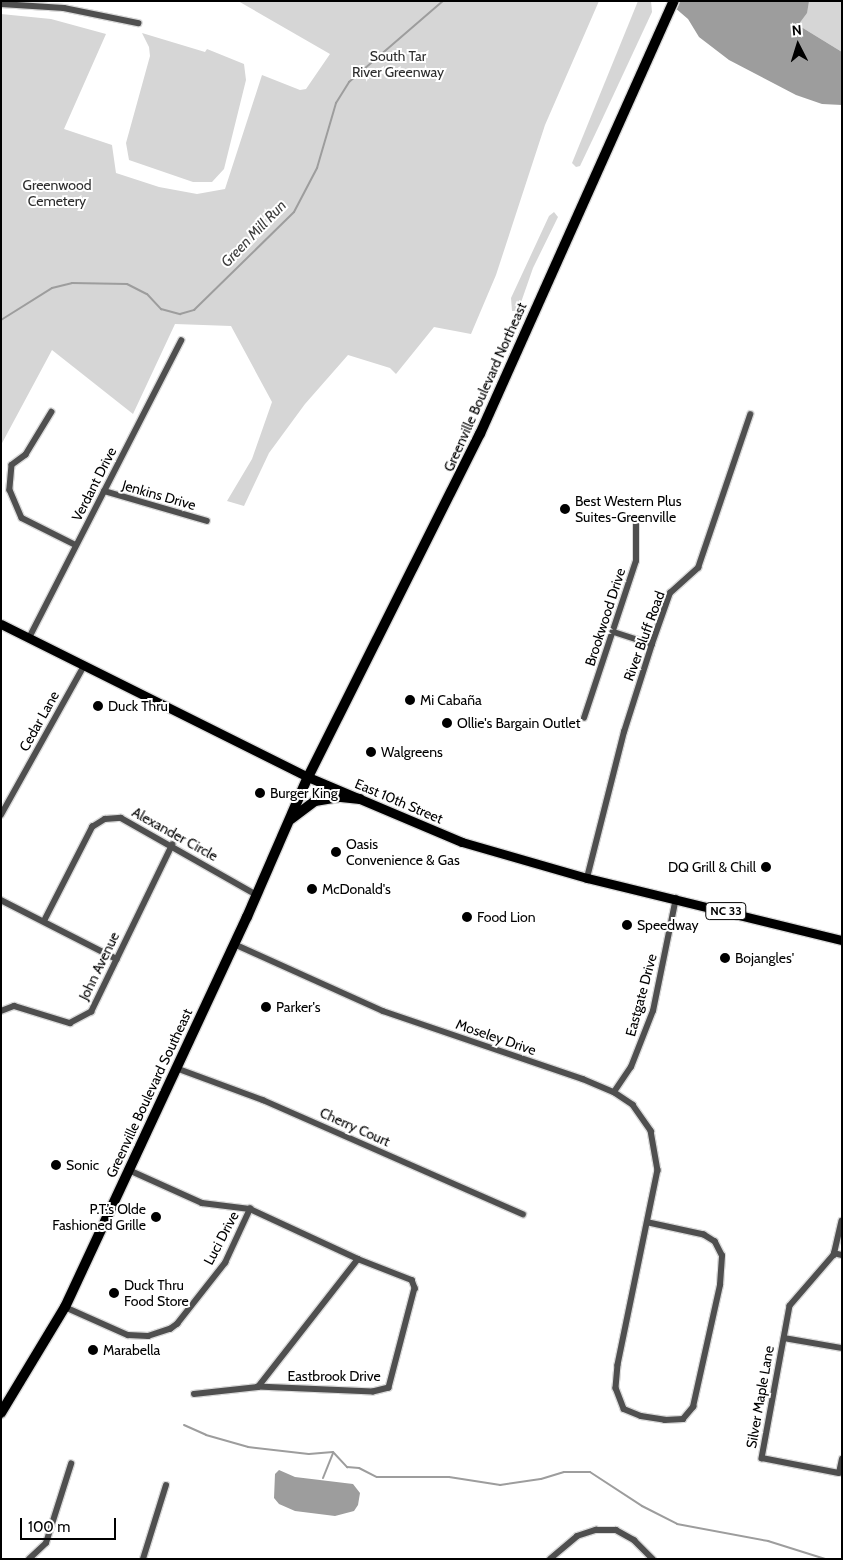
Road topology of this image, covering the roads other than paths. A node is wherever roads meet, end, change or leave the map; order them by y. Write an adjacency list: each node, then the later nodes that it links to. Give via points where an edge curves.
1 (674, 1): 17 (highway, Greenville Boulevard Northeast, via 448,501)
2 (1, 4): 3 (street, via 64,8)
3 (138, 23)
4 (181, 341): 7 (street, Verdant Drive)
5 (52, 412): 10 (street, via 26,455 12,465 10,490 22,518)
6 (750, 415): 14 (street, River Bluff Road, via 698,568 670,593)
7 (104, 491): 8 (street, Jenkins Drive); 10 (street, Verdant Drive)
8 (207, 521)
9 (636, 521): 12 (street, Brookwood Drive, via 636,562)
10 (76, 545): 13 (street, Verdant Drive)
11 (1, 624): 13 (main road, East 10th Street)
12 (614, 632): 14 (street); 16 (street, Brookwood Drive)
13 (29, 638): 15 (main road, East 10th Street)
14 (652, 644): 22 (street, River Bluff Road, via 624,732)
15 (84, 666): 17 (main road, East 10th Street); 19 (street, Cedar Lane)
16 (584, 718)
17 (308, 777): 18 (main road, East 10th Street / NC 33); 20 (highway, Greenville Boulevard Southeast)
18 (360, 799): 20 (highway, via 341,797 315,801); 22 (main road, East 10th Street / NC 33, via 462,842)
19 (1, 815)
20 (288, 822): 23 (highway, Greenville Boulevard Southeast)
21 (172, 844): 23 (street, Alexander Circle); 26 (street, Alexander Circle, via 121,818 105,819 92,827); 29 (street, John Avenue)
22 (587, 878): 24 (main road, East 10th Street / NC 33)
23 (257, 895): 28 (highway, Greenville Boulevard Southeast)
24 (676, 898): 27 (main road, East 10th Street / NC 33); 32 (street, Eastgate Drive, via 653,1011 631,1067)
25 (1, 900): 26 (street)
26 (44, 921): 29 (street)
27 (842, 940)
28 (234, 944): 31 (highway, Greenville Boulevard Southeast); 32 (street, Moseley Drive, via 382,1011)
29 (117, 958): 30 (street, John Avenue, via 91,1012 81,1019 62,1022 14,1006)
30 (1, 1011)
31 (176, 1068): 33 (highway, Greenville Boulevard Southeast); 35 (street, Cherry Court, via 263,1100)
32 (614, 1092): 37 (street, Moseley Drive, via 633,1105 653,1138 658,1170)
33 (129, 1170): 34 (street, Eastbrook Drive, via 202,1203); 41 (highway, Greenville Boulevard Southeast)
34 (250, 1209): 40 (street, Eastbrook Drive); 41 (street, Luci Drive, via 225,1263 177,1324 170,1328 148,1336 128,1335)
35 (523, 1214)
36 (842, 1221): 38 (street, Silver Maple Lane)
37 (649, 1223): 37 (street, Moseley Drive, via 618,1365 616,1388 624,1408 640,1416 683,1419 694,1407 720,1285 722,1256 714,1242 704,1235)
38 (834, 1253): 39 (street); 42 (street, Silver Maple Lane, via 823,1272 790,1306)
39 (842, 1255)
40 (358, 1259): 44 (street, Eastbrook Drive); 44 (street, Eastbrook Drive, via 412,1280 415,1288 389,1388 373,1392)
41 (64, 1308): 46 (highway, Greenville Boulevard Southeast)
42 (784, 1338): 43 (street, Silver Maple Lane); 47 (street, Silver Maple Lane, via 762,1458 839,1472)
43 (842, 1348)
44 (258, 1387): 45 (street, Eastbrook Drive)
45 (194, 1394)
46 (3, 1407)
47 (842, 1460)
48 (71, 1464): 50 (street, via 46,1543)
49 (166, 1485): 51 (street)
50 (29, 1559)
51 (143, 1559)
52 (550, 1559): 53 (street, via 577,1536 609,1530 616,1530 634,1540)
53 (653, 1559)

